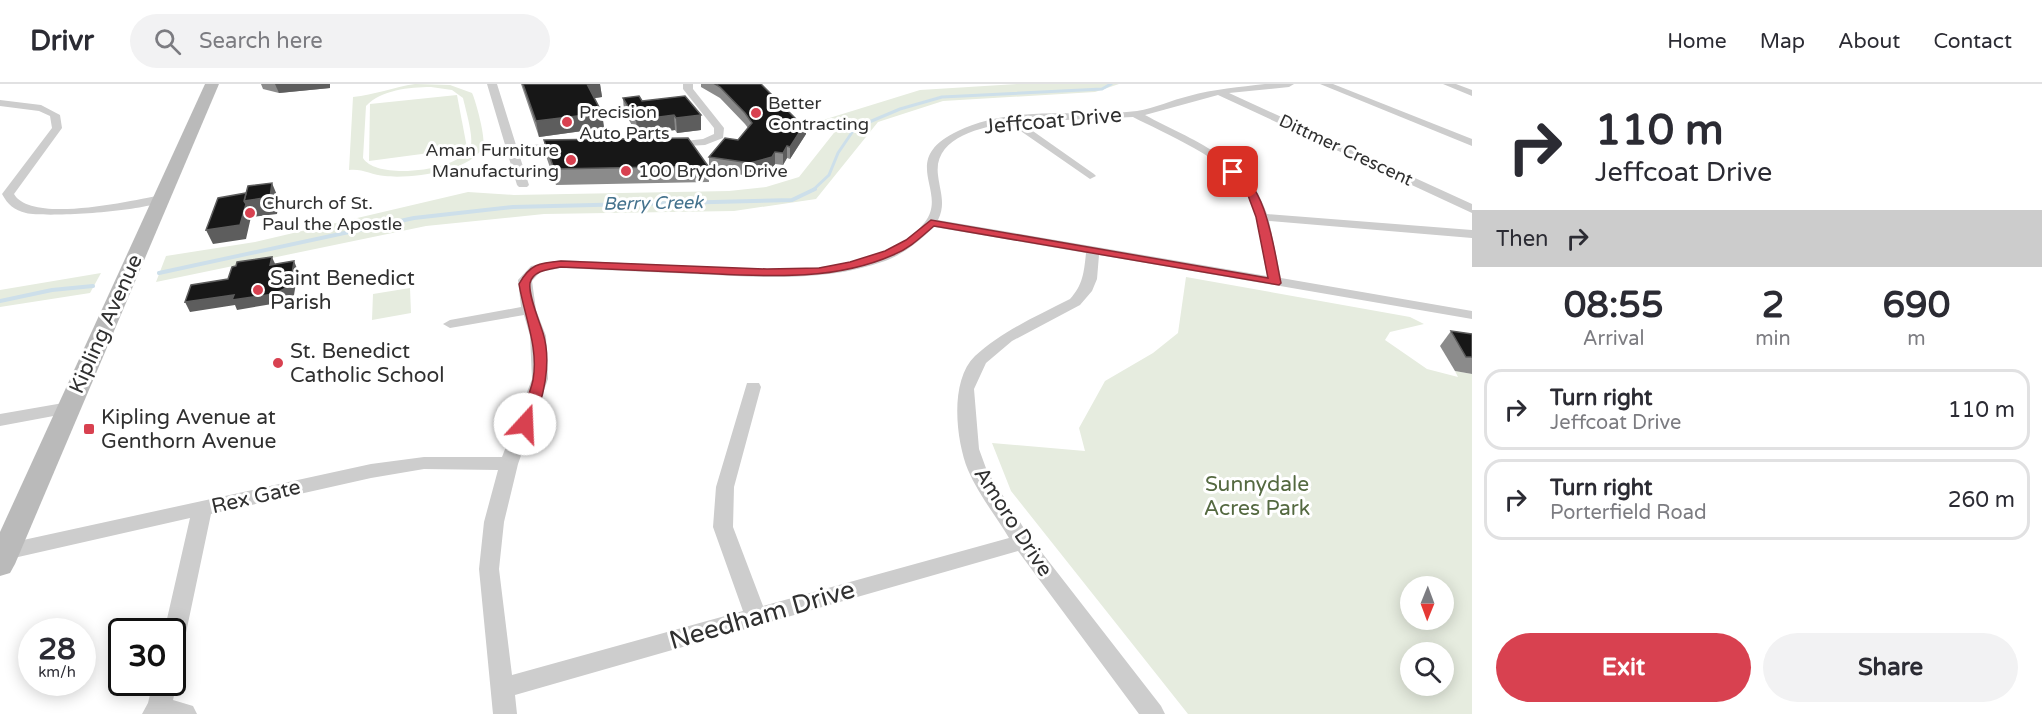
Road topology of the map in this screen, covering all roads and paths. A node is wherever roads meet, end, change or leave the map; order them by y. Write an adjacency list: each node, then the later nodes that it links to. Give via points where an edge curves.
1 (212, 84): 18 (main road, Kipling Avenue)
2 (492, 84): 15 (street)
3 (688, 84): 13 (street, via 719,128 719,136 705,142)
4 (1289, 84): 7 (street, Jeffcoat Drive)
5 (1325, 84): 12 (street)
6 (1448, 84): 8 (street)
7 (1218, 93): 10 (street, Jeffcoat Drive); 19 (street, Dittmer Crescent)
8 (1472, 93)
9 (0, 103): 18 (street, via 41,108 55,115 57,128 8,194 15,205 26,210 71,212)
10 (1135, 114): 11 (street, Jeffcoat Drive); 20 (street, via 1227,166 1250,189)
11 (1012, 121): 16 (street); 21 (street, Jeffcoat Drive, via 963,132 938,149 930,168 936,196)
12 (1472, 143)
13 (661, 145)
14 (581, 146): 15 (street)
15 (511, 148): 17 (street)
16 (1090, 176)
17 (522, 185)
18 (161, 200): 29 (main road, Kipling Avenue)
19 (1472, 209)
20 (1261, 217): 22 (street); 24 (street)
21 (931, 223): 23 (street); 25 (street, via 889,253 852,266 819,271 767,273 549,265 533,271 525,280)
22 (1472, 234)
23 (1093, 251): 24 (street); 33 (street, Amoro Drive, via 1085,291 1074,302 990,350 979,361 966,389 967,427 975,465)
24 (1275, 283): 26 (street)
25 (529, 310): 27 (street); 31 (street, via 538,336 540,380)
26 (1472, 315)
27 (450, 324)
28 (753, 387): 35 (street, via 725,487 723,527)
29 (69, 408): 30 (street); 34 (main road, Kipling Avenue)
30 (0, 420)
31 (509, 464): 32 (street, Rex Gate, via 403,466); 37 (street, via 494,522 489,569)
32 (202, 509): 34 (street, Rex Gate); 36 (street)
33 (1022, 542): 35 (street, Needham Drive); 42 (street, Amoro Drive)
34 (3, 558)
35 (756, 616): 37 (street, Needham Drive)
36 (178, 618)
37 (503, 688): 41 (street)
38 (161, 696): 39 (street)
39 (157, 711): 40 (street)
40 (185, 714)
41 (505, 714)
42 (1153, 714)

